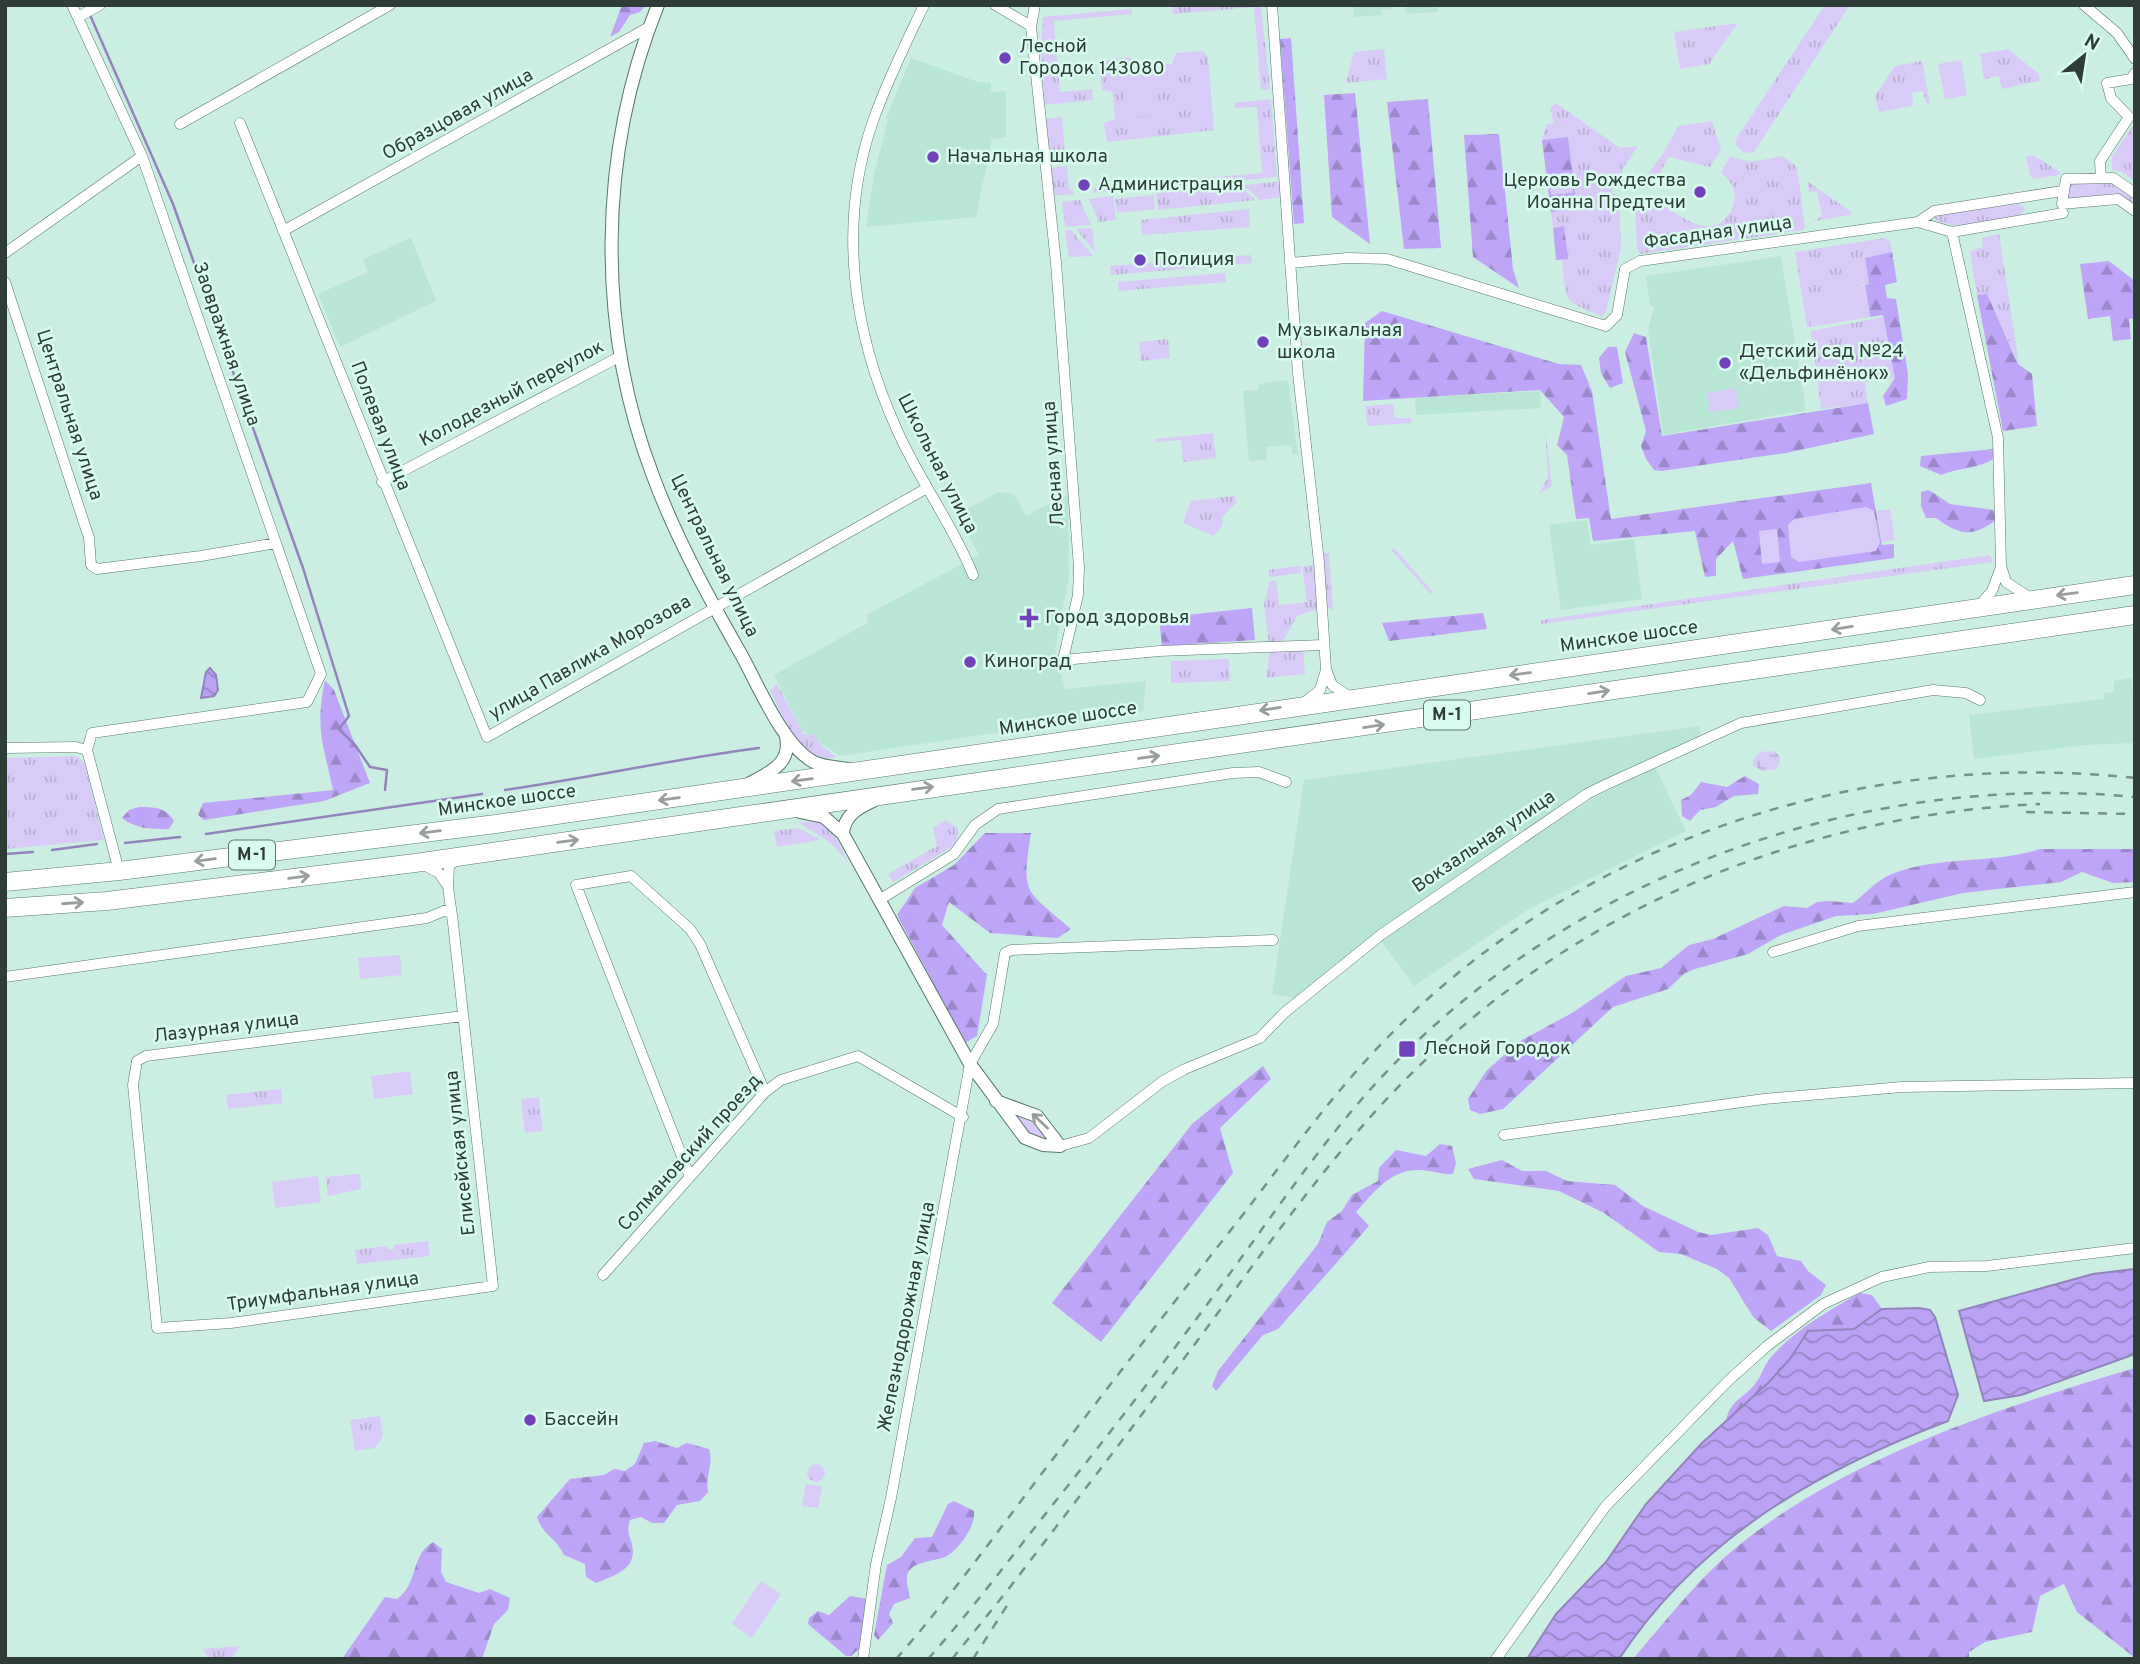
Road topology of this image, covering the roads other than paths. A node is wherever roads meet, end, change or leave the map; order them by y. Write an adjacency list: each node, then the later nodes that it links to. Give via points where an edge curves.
1 (72, 5): 9 (street, Заовражная улица)
2 (390, 5): 15 (street)
3 (658, 5): 11 (street, Центральная улица)
4 (925, 5): 30 (street, Школьная улица, via 871,128 859,183 852,258 868,356 898,432)
5 (995, 5): 10 (street)
6 (1035, 5): 10 (street, Лесная улица)
7 (1272, 5): 26 (street)
8 (2084, 5): 12 (street, via 2117,33)
9 (89, 11): 16 (street, Заовражная улица)
10 (1031, 26): 39 (street, Лесная улица, via 1056,263 1079,567 1078,595 1063,660)
11 (649, 27): 23 (street, Образцовая улица); 28 (street, Центральная улица, via 632,85 613,190 612,254)
12 (2135, 59)
13 (2135, 73): 17 (street, via 2130,79 2107,83 2111,99 2129,117 2100,161)
14 (240, 123): 23 (street, Полевая улица)
15 (180, 124)
16 (142, 156): 25 (street); 31 (street, Заовражная улица)
17 (2101, 178): 18 (street, via 2066,180); 19 (street, via 2113,178)
18 (2062, 191): 20 (street); 22 (street, via 1934,211)
19 (2135, 192)
20 (2063, 209): 21 (street, via 2118,199); 24 (street)
21 (2135, 211)
22 (1918, 222): 24 (street, Фасадная улица); 26 (street, Фасадная улица, via 1640,261 1625,269 1616,315 1606,326 1387,259)
23 (284, 231): 29 (street, Полевая улица)
24 (1952, 232): 32 (street, via 1998,438)
25 (5, 253)
26 (1290, 263): 39 (street)
27 (5, 282): 31 (street, Центральная улица, via 89,538 91,562 97,569)
28 (621, 356): 29 (street, Колодезный переулок); 36 (street, Центральная улица, via 652,473)
29 (383, 482): 45 (street, Полевая улица, via 483,735)
30 (927, 488): 33 (street, Школьная улица); 36 (street, улица Павлика Морозова)
31 (276, 543): 47 (street, Заовражная улица, via 321,674 307,702 101,730 92,733)
32 (2001, 566): 35 (street, via 2006,582); 37 (street, via 1992,591)
33 (973, 576)
34 (2135, 584): 35 (highway, Минское шоссе / М-1, one-way to 35)
35 (2032, 599): 37 (highway, Минское шоссе / М-1)
36 (715, 607): 44 (street, Центральная улица); 45 (street, улица Павлика Морозова)
37 (1978, 607): 41 (highway, Минское шоссе / М-1, one-way to 41)
38 (2135, 615): 51 (highway, М-1, one-way to 38)
39 (1324, 645): 40 (street)
40 (1326, 669): 41 (street, via 1332,685); 43 (street, via 1320,690)
41 (1350, 697): 43 (highway, Минское шоссе / М-1)
42 (1980, 700): 73 (street, Вокзальная улица, via 1966,693 1933,690 1741,723 1587,793 1377,938 1260,1038 1185,1069 1089,1138)
43 (1303, 704): 48 (highway, Минское шоссе / М-1, one-way to 48)
44 (783, 730): 48 (street, Центральная улица, via 802,754 817,764); 50 (street, via 787,752 782,764)
45 (491, 736)
46 (5, 748): 47 (street)
47 (87, 750): 56 (street)
48 (867, 771): 50 (highway, Минское шоссе / М-1, one-way to 50)
49 (1286, 782): 60 (street, via 1259,772 1233,772 998,809 975,825 954,854)
50 (737, 789): 56 (highway, Минское шоссе / М-1, one-way to 56)
51 (895, 792): 52 (highway, М-1); 53 (street, via 856,809 847,819)
52 (759, 812): 53 (street, via 810,811); 54 (highway, М-1, one-way to 52)
53 (843, 835): 60 (street)
54 (460, 856): 55 (highway, М-1); 58 (street, via 449,866)
55 (415, 863): 58 (street, via 439,873); 61 (highway, М-1, one-way to 55, via 107,901)
56 (119, 871): 57 (highway, Минское шоссе / М-1)
57 (5, 882)
58 (448, 887): 62 (street, Елисейская улица)
59 (2135, 892): 64 (street, via 1858,926)
60 (879, 900): 67 (street)
61 (5, 908)
62 (452, 908): 65 (street, via 427,918); 66 (street, Елисейская улица)
63 (1273, 940): 67 (street, via 1008,950 993,1024)
64 (1773, 952)
65 (5, 976)
66 (463, 1016): 77 (street, Елисейская улица); 78 (street, Лазурная улица, via 146,1056 137,1061 133,1072)
67 (970, 1064): 70 (street); 71 (street, Железнодорожная улица)
68 (2135, 1083): 72 (street, via 1902,1087 1764,1100)
69 (765, 1093): 71 (street, Солмановский проезд, via 781,1080 858,1056); 74 (street, Солмановский проезд); 74 (street, via 701,944 690,929 631,876 576,885)
70 (996, 1101): 73 (street, one-way to 70, via 1037,1116); 73 (street, via 1025,1138)
71 (963, 1117): 79 (street, Железнодорожная улица)
72 (1504, 1135)
73 (1060, 1146)
74 (690, 1177): 76 (street, Солмановский проезд)
75 (2135, 1248): 80 (street, via 1987,1266 1930,1267 1882,1277 1823,1304 1728,1381 1605,1507)
76 (603, 1275)
77 (493, 1286): 78 (street, Триумфальная улица, via 231,1323)
78 (157, 1328)
79 (863, 1659)
80 (1496, 1659)

